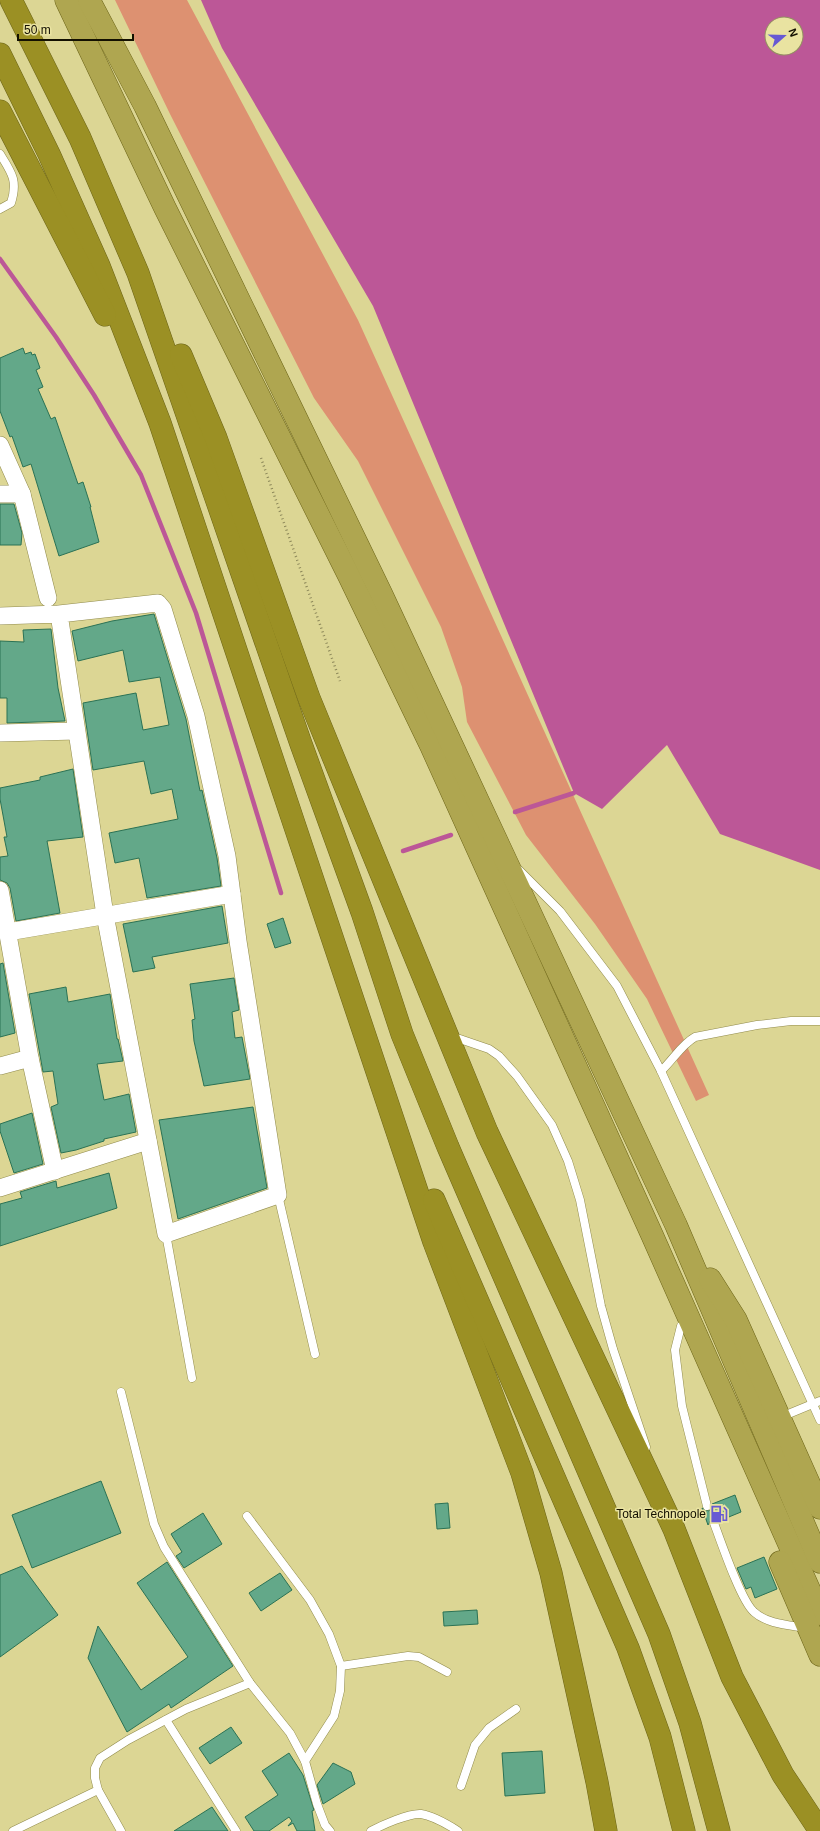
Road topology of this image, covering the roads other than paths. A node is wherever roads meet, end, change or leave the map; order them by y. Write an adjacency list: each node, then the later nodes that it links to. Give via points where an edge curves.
1 (11, 0): 8 (highway, via 80,138)
2 (66, 0): 35 (highway, via 165,208 350,576 431,746)
3 (89, 0): 18 (highway, via 145,106 377,586)
4 (0, 54): 9 (highway, via 49,154 99,266)
5 (0, 111): 9 (highway)
6 (0, 154): 7 (lane, via 12,173 15,191 11,203)
7 (0, 209)
8 (138, 273): 24 (highway, via 181,354 216,438 309,698); 67 (highway, via 362,912 402,1034 559,1407 659,1634 690,1722)
9 (160, 423): 25 (highway)
10 (0, 445): 12 (street)
11 (0, 494): 12 (street)
12 (22, 494): 13 (street)
13 (48, 598)
14 (59, 614): 15 (street); 16 (street); 20 (street, via 154,603 161,605 196,716 227,856)
15 (0, 616)
16 (76, 731): 17 (street); 21 (street)
17 (0, 733)
18 (501, 853): 28 (lane, via 560,911 618,986); 33 (highway)
19 (0, 890): 22 (street)
20 (232, 894): 21 (street); 32 (street)
21 (105, 915): 22 (street); 29 (street)
22 (8, 932): 26 (street)
23 (820, 1021): 28 (lane, via 757,1024 695,1037 687,1042)
24 (446, 1034): 47 (highway, via 487,1132); 47 (lane, via 499,1056 517,1076 552,1125 568,1162 580,1200 601,1306 613,1349)
25 (370, 1047): 65 (highway, via 434,1242 522,1473 551,1573); 66 (highway, via 462,1268 628,1648 660,1737)
26 (30, 1058): 27 (street); 30 (street)
27 (0, 1066)
28 (661, 1071): 40 (lane)
29 (148, 1141): 30 (street); 34 (street)
30 (56, 1171): 31 (street)
31 (0, 1188)
32 (278, 1195): 34 (street); 37 (lane)
33 (676, 1225): 41 (highway, via 736,1320); 48 (highway)
34 (166, 1234): 38 (lane)
35 (652, 1235): 36 (highway); 49 (highway)
36 (681, 1326): 43 (lane, via 675,1350 682,1406); 49 (highway)
37 (315, 1354)
38 (192, 1378)
39 (121, 1392): 53 (lane, via 154,1524 164,1547)
40 (816, 1403): 41 (lane); 42 (lane)
41 (780, 1417): 44 (highway)
42 (820, 1420)
43 (707, 1506)
44 (820, 1508)
45 (247, 1516): 51 (lane, via 310,1600 329,1634)
46 (714, 1523): 49 (lane, via 743,1597 754,1612 773,1622)
47 (674, 1529): 68 (highway, via 732,1677 783,1775)
48 (820, 1562)
49 (814, 1622): 50 (highway)
50 (820, 1655)
51 (341, 1666): 52 (lane, via 408,1656 419,1657); 56 (lane, via 340,1691 334,1716)
52 (447, 1672)
53 (250, 1683): 55 (lane, via 186,1709); 56 (lane, via 290,1733)
54 (516, 1710): 57 (lane, via 489,1728 475,1745)
55 (166, 1720): 58 (lane, via 100,1758 95,1768); 61 (lane)
56 (305, 1761): 62 (lane, via 317,1804)
57 (461, 1786)
58 (98, 1790): 59 (lane); 60 (lane)
59 (13, 1831)
60 (121, 1831)
61 (236, 1831)
62 (330, 1831)
63 (371, 1831): 64 (lane, via 398,1819 420,1814 444,1822)
64 (458, 1831)
65 (606, 1831)
66 (684, 1831)
67 (719, 1831)
68 (820, 1831)

